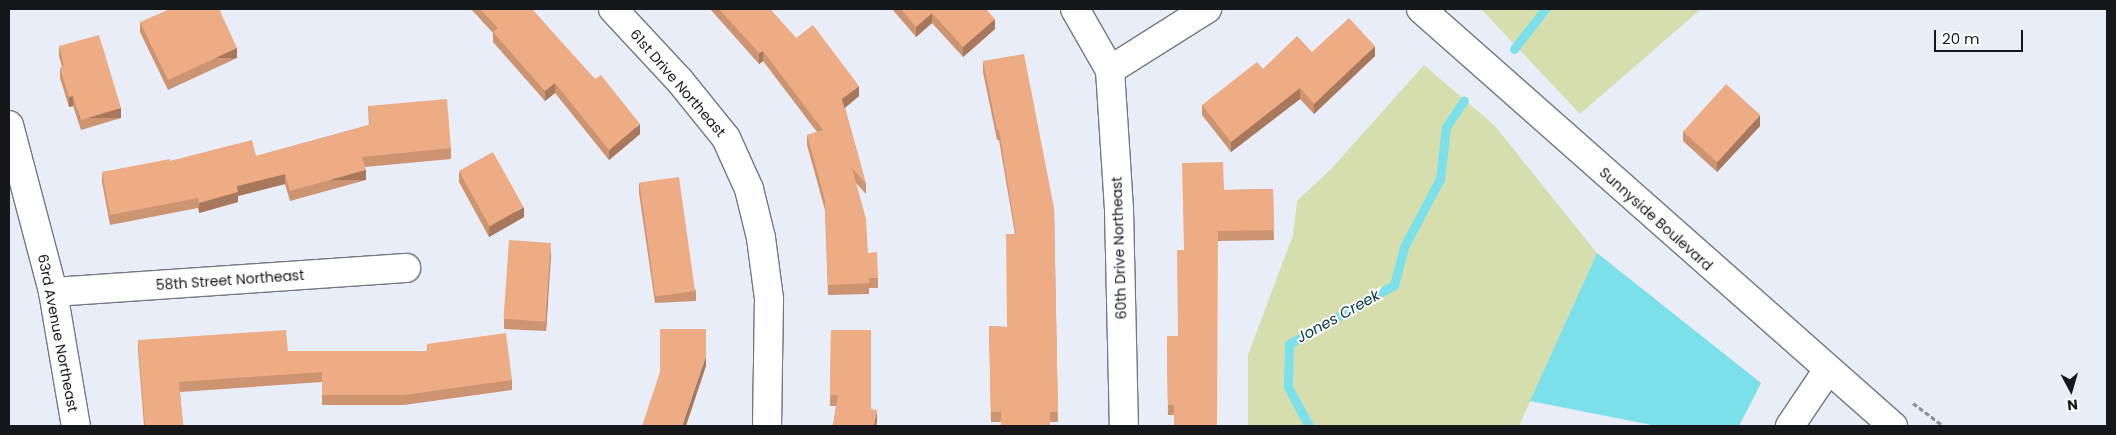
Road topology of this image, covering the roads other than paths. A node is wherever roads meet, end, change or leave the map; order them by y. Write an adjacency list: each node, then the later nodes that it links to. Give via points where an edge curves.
1 (613, 9): 11 (street, 61st Drive Northeast, via 680,81 726,138 749,189 761,238 769,299)
2 (1074, 9): 5 (street, 60th Drive Northeast)
3 (1207, 9): 5 (street)
4 (1421, 9): 9 (street, Sunnyside Boulevard)
5 (1110, 70): 12 (street, 60th Drive Northeast, via 1119,210)
6 (9, 125): 8 (street, 63rd Avenue Northeast)
7 (406, 268): 8 (street, 58th Street Northeast)
8 (53, 292): 10 (street, 63rd Avenue Northeast)
9 (1827, 371): 13 (street); 14 (street, Sunnyside Boulevard)
10 (76, 426)
11 (767, 426)
12 (1124, 426)
13 (1790, 426)
14 (1893, 426)

